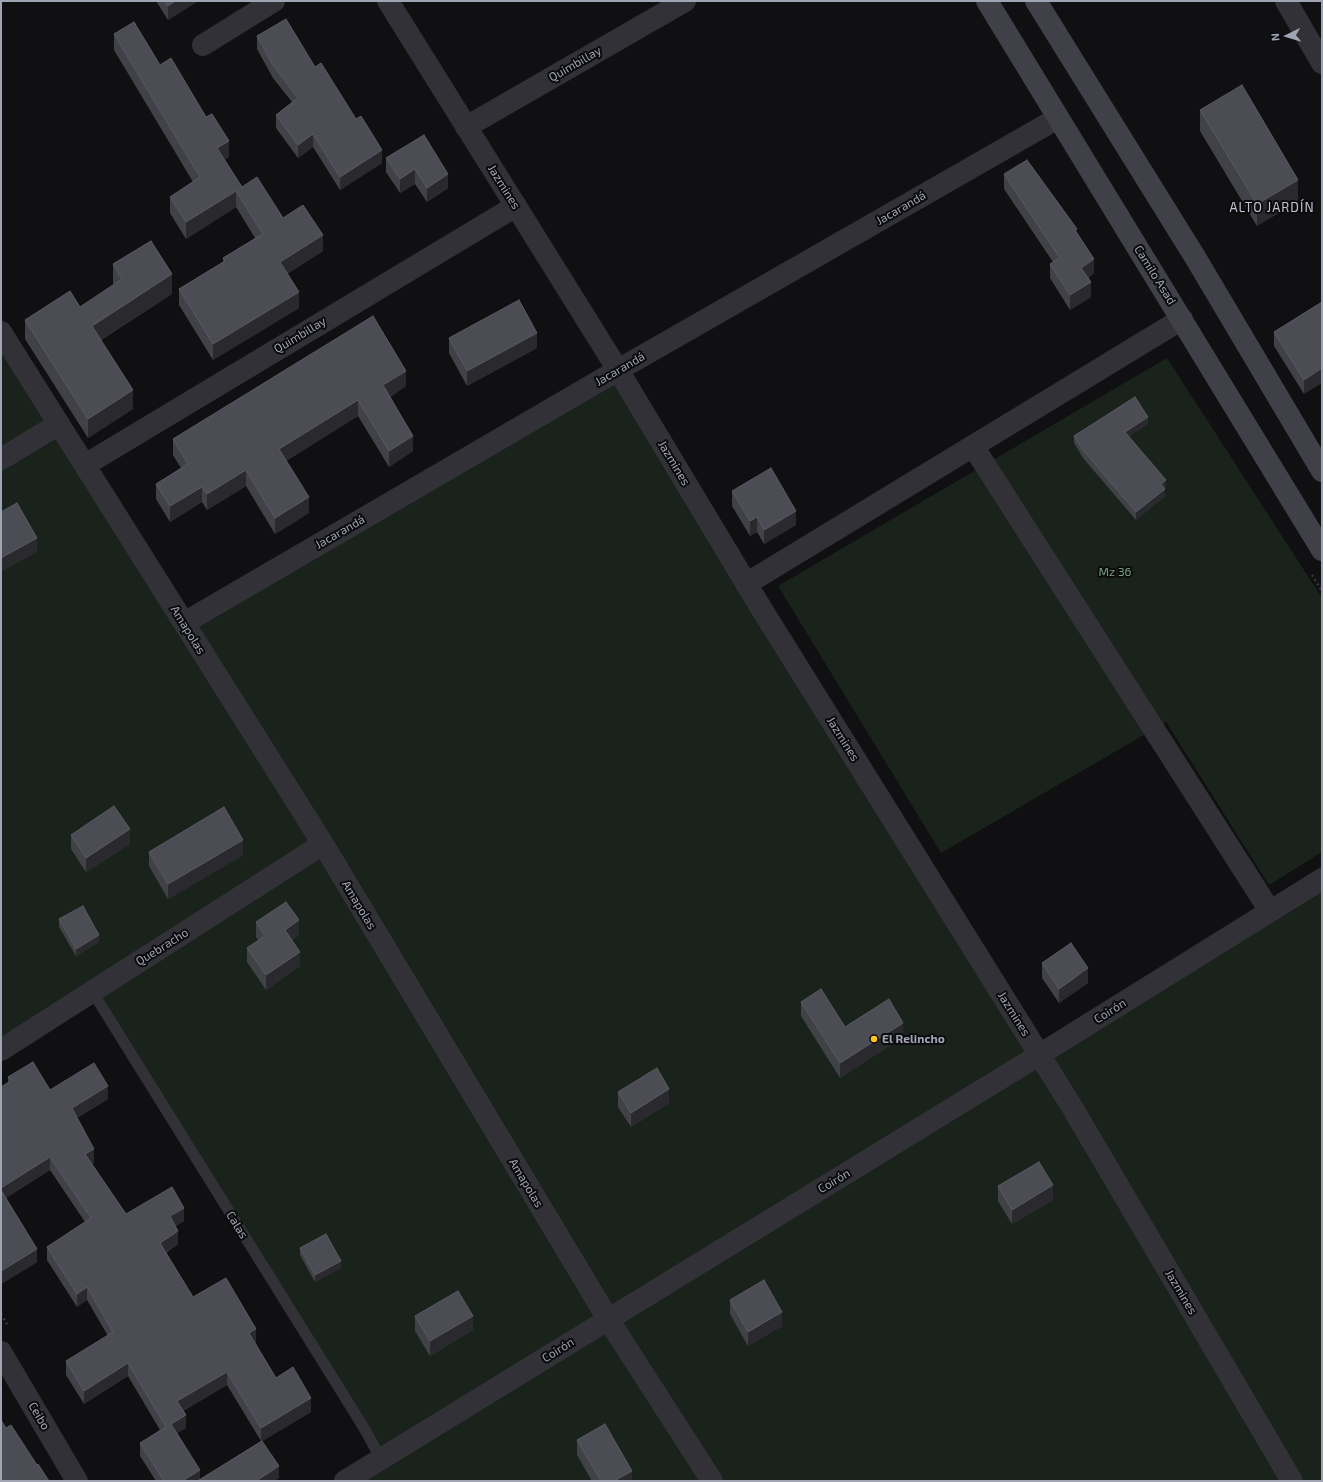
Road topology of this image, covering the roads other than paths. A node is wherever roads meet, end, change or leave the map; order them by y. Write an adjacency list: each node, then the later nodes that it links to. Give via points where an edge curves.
1 (274, 1): 7 (street)
2 (388, 1): 10 (street, Jazmines)
3 (685, 1): 10 (street, Quimbillay)
4 (987, 1): 9 (street, Camilo Asad)
5 (1036, 1): 19 (street)
6 (1286, 1): 8 (street)
7 (203, 45)
8 (1322, 63)
9 (1058, 118): 12 (street, Camilo Asad); 14 (street, Jacarandá)
10 (466, 127): 11 (street, Jazmines)
11 (516, 206): 14 (street, Jazmines); 18 (street, Quimbillay)
12 (1182, 319): 16 (street); 20 (street, Camilo Asad)
13 (1, 332): 15 (street, Amapolas)
14 (618, 370): 21 (street, Jazmines); 22 (street, Jacarandá)
15 (59, 424): 17 (street); 18 (street, Amapolas)
16 (973, 446): 21 (street); 25 (street)
17 (1, 459)
18 (85, 465): 22 (street, Amapolas)
19 (1322, 471)
20 (1322, 550)
21 (746, 584): 28 (street, Jazmines)
22 (184, 623): 23 (street, Amapolas)
23 (323, 844): 26 (street, Quebracho); 29 (street, Amapolas)
24 (1322, 878): 25 (street, Coirón)
25 (1270, 911): 28 (street, Coirón)
26 (92, 991): 27 (street, Quebracho); 31 (lane, Calas)
27 (1, 1050)
28 (1039, 1055): 29 (street, Coirón); 35 (street, Jazmines)
29 (608, 1319): 31 (street, Coirón); 34 (street, Amapolas)
30 (1, 1352): 32 (street, Ceibo)
31 (381, 1459): 33 (street, Coirón)
32 (78, 1481)
33 (345, 1481)
34 (712, 1481)
35 (1292, 1481)

